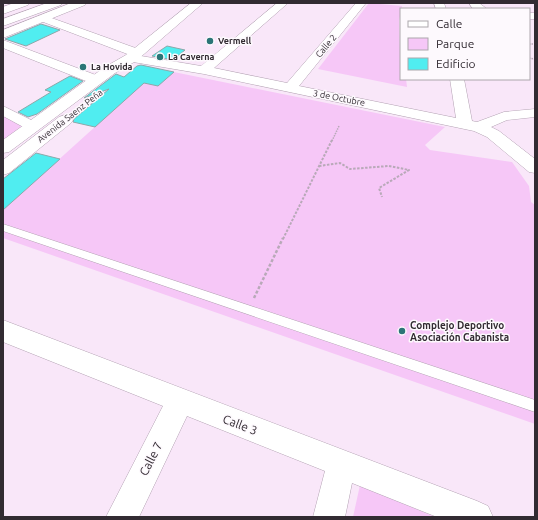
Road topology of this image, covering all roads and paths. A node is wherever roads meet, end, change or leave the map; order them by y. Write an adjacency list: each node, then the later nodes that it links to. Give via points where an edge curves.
1 (24, 3): 8 (main road)
2 (42, 3): 9 (main road)
3 (57, 3): 11 (main road)
4 (81, 3): 10 (main road)
5 (198, 3): 14 (main road, Avenida Saenz Peña)
6 (283, 3): 15 (street)
7 (362, 3): 18 (street, Calle 2)
8 (3, 10)
9 (3, 17)
10 (42, 18): 12 (main road); 14 (street, 3 de Octubre)
11 (3, 23)
12 (3, 34)
13 (3, 44): 16 (street)
14 (134, 55): 15 (street, 3 de Octubre); 16 (main road, Avenida Saenz Peña); 27 (main road, Avenida Saenz Peña, via 126,70)
15 (204, 70): 18 (street, 3 de Octubre)
16 (96, 80): 21 (main road, Avenida Saenz Peña)
17 (457, 80): 23 (street)
18 (290, 88): 23 (street, 3 de Octubre)
19 (3, 110): 21 (street)
20 (535, 113): 23 (street, via 504,116)
21 (32, 126): 24 (main road, Avenida Saenz Peña)
22 (339, 126): 25 (path)
23 (472, 126): 26 (street, 3 de Octubre, via 493,134)
24 (3, 148)
25 (319, 166): 28 (path, via 340,163 350,169 389,166 408,170 379,188); 30 (path)
26 (535, 168)
27 (3, 169)
28 (382, 197)
29 (3, 227): 30 (lane)
30 (249, 310): 33 (lane)
31 (7, 339): 32 (street, Calle 3)
32 (180, 401): 34 (street, Calle 3); 35 (street, Calle 7)
33 (535, 406)
34 (341, 465): 36 (street); 37 (street, Calle 3)
35 (122, 517)
36 (329, 517)
37 (477, 517)

